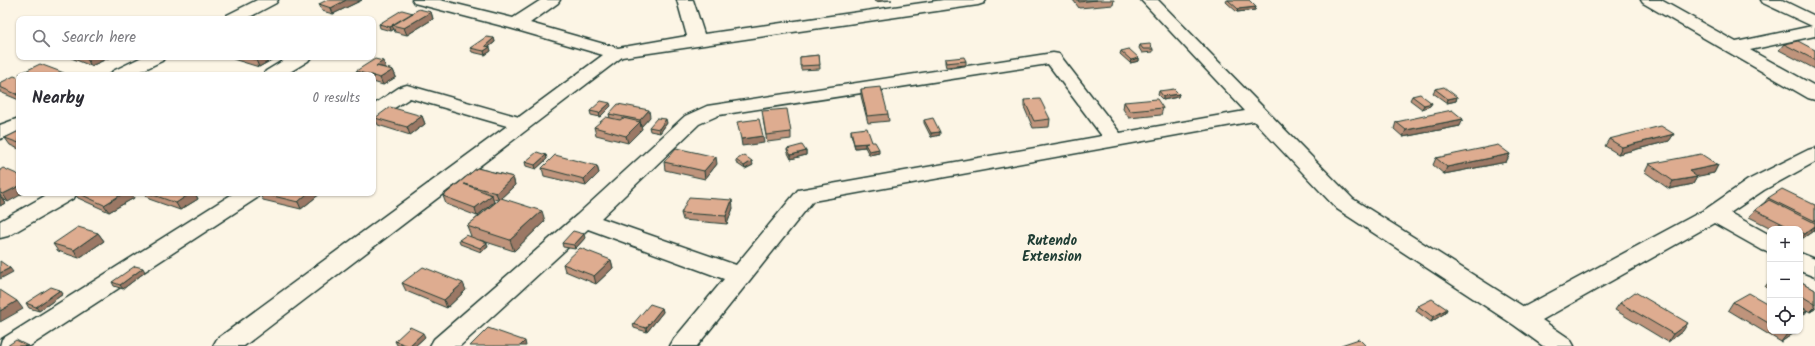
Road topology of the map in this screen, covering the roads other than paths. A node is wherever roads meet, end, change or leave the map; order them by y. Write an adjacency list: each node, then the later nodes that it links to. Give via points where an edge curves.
1 (270, 0): 9 (street)
2 (420, 0): 11 (street)
3 (552, 0): 11 (street)
4 (686, 0): 13 (street)
5 (978, 0): 13 (street)
6 (1149, 0): 22 (street)
7 (1649, 0): 14 (street)
8 (1769, 0): 10 (street)
9 (240, 16)
10 (1815, 22)
11 (516, 24): 15 (street)
12 (1815, 31): 14 (street)
13 (697, 40): 15 (street)
14 (1732, 48): 20 (street)
15 (617, 54): 23 (street)
16 (150, 60): 18 (street)
17 (297, 60): 19 (street)
18 (126, 72)
19 (277, 72)
20 (1815, 94)
21 (376, 111): 23 (street, via 407,91)
22 (1259, 114): 26 (street); 37 (street, via 1345,204)
23 (522, 124): 40 (street)
24 (16, 125): 25 (street)
25 (0, 133)
26 (1115, 139): 31 (street, via 1053,58 714,110 692,120); 36 (street, via 806,195)
27 (1815, 154): 30 (street, via 1756,185)
28 (61, 196): 32 (street)
29 (243, 196): 39 (street)
30 (1714, 214): 33 (street); 37 (street)
31 (585, 220): 36 (street); 41 (street)
32 (0, 231)
33 (1767, 243)
34 (1802, 262): 35 (street)
35 (1815, 269)
36 (741, 276): 38 (street)
37 (1523, 319): 42 (street)
38 (693, 344)
39 (11, 346)
40 (226, 346)
41 (443, 346)
42 (1561, 346)

